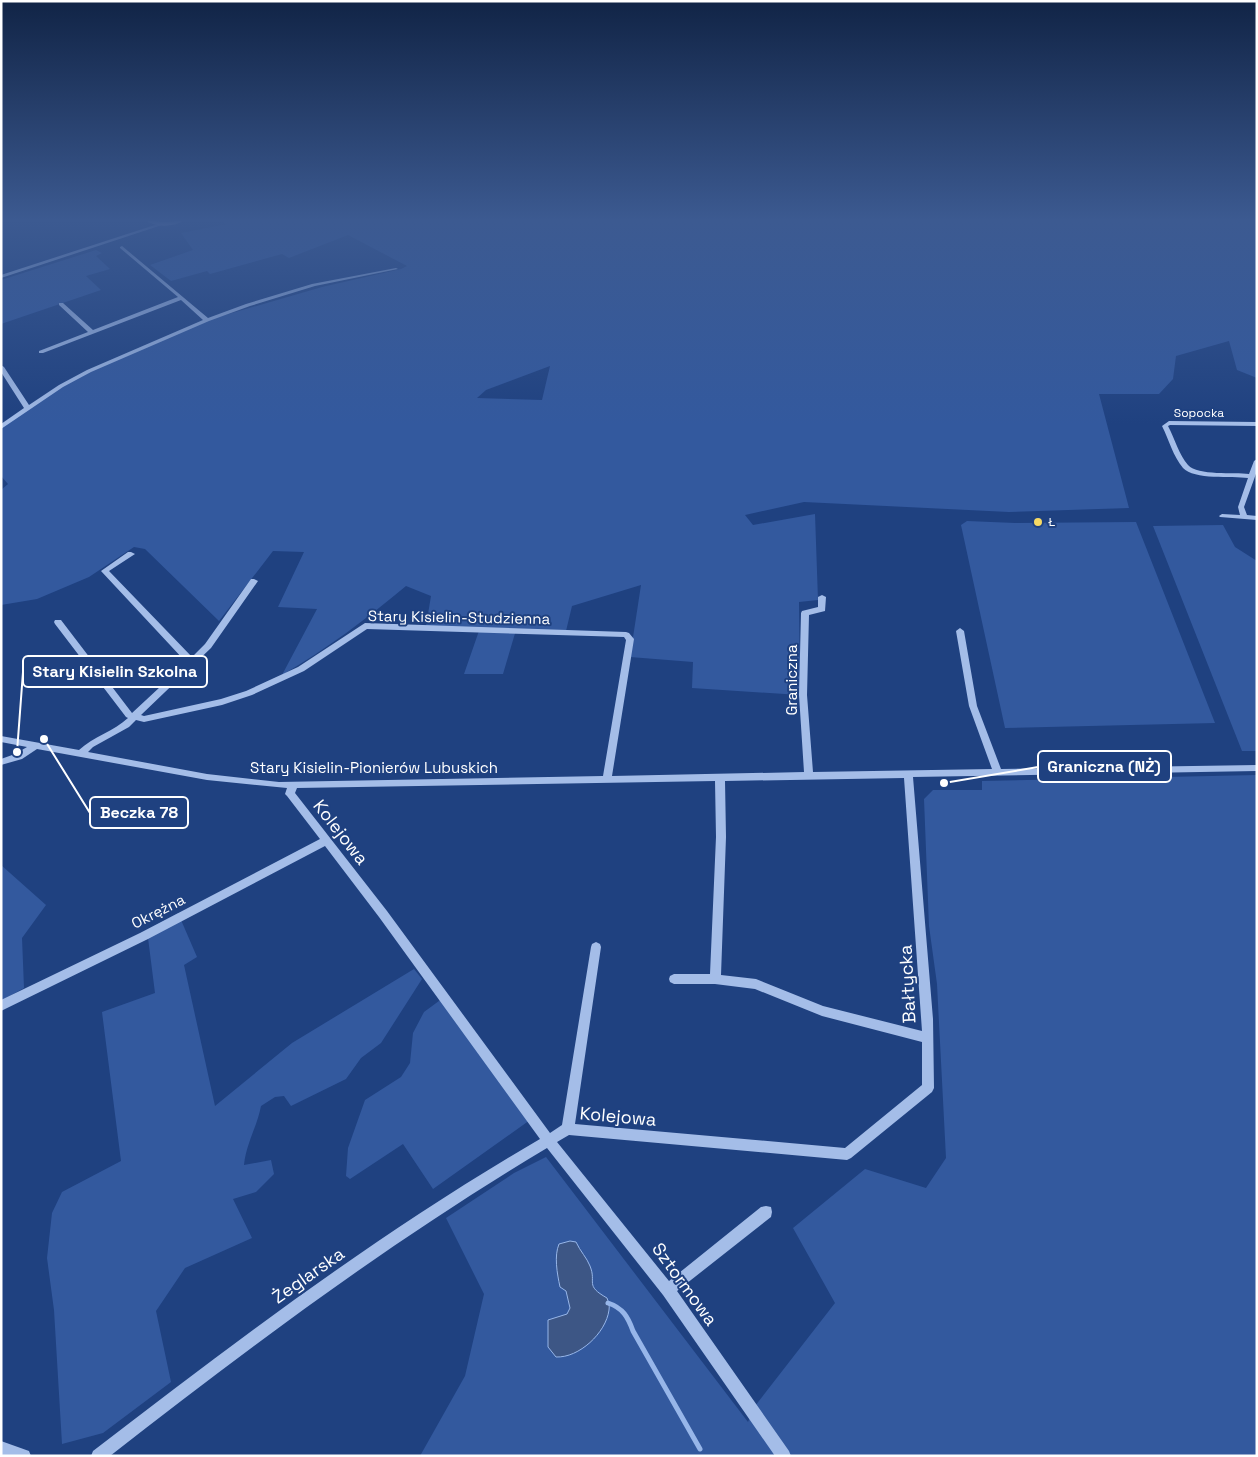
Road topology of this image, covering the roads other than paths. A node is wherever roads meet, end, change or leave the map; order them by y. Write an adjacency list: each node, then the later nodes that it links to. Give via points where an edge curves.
1 (169, 288): 3 (street)
2 (304, 288): 5 (street)
3 (181, 298): 5 (street); 6 (street)
4 (61, 304): 6 (street)
5 (207, 320): 9 (street, via 100,365)
6 (92, 332): 7 (street)
7 (41, 352)
8 (1, 367): 9 (street)
9 (28, 409): 11 (street)
10 (1257, 424): 13 (street, Sopocka, via 1169,423 1165,426 1187,469 1195,473)
11 (1, 427)
12 (1257, 461): 13 (street)
13 (1251, 476): 15 (street, via 1242,507)
14 (1222, 516): 15 (street)
15 (1244, 517): 16 (street)
16 (1257, 518)
17 (130, 554): 22 (street, via 105,571)
18 (254, 581): 22 (street, via 211,641)
19 (822, 596): 31 (street, Graniczna, via 822,609 805,613 803,695)
20 (58, 622): 23 (street, via 129,715)
21 (960, 631): 29 (street, via 973,706)
22 (193, 660): 23 (street)
23 (135, 717): 26 (street); 33 (street, Stary Kisielin-Studzienna, via 144,719 249,693 301,669 366,626 626,635 630,639)
24 (1, 739): 25 (street, Stary Kisielin-Pionierów Lubuskich)
25 (34, 746): 26 (street, Stary Kisielin-Pionierów Lubuskich); 27 (street, via 14,759)
26 (80, 754): 34 (street, Stary Kisielin-Pionierów Lubuskich, via 237,782)
27 (1, 762)
28 (1257, 768): 29 (street, Stary Kisielin-Pionierów Lubuskich)
29 (998, 773): 30 (street, Stary Kisielin-Pionierów Lubuskich)
30 (908, 775): 31 (street, Stary Kisielin-Pionierów Lubuskich); 40 (street, Bałtycka)
31 (809, 776): 32 (street, Stary Kisielin-Pionierów Lubuskich)
32 (720, 778): 33 (street, Stary Kisielin-Pionierów Lubuskich); 38 (street)
33 (607, 780): 34 (street, Stary Kisielin-Pionierów Lubuskich)
34 (293, 785): 35 (street, Kolejowa, via 290,794)
35 (327, 840): 39 (street, Okrężna, via 144,936); 42 (street, Kolejowa)
36 (596, 947): 41 (street, Kolejowa)
37 (674, 979): 38 (street)
38 (715, 979): 40 (street, via 756,984 822,1011)
39 (1, 1006)
40 (927, 1038): 43 (street, Bałtycka, via 928,1088)
41 (568, 1128): 42 (street, Żeglarska); 43 (street, Kolejowa)
42 (550, 1140): 45 (street, Sztormowa); 48 (street, Żeglarska, via 434,1211 332,1280)
43 (848, 1154)
44 (766, 1212): 45 (street)
45 (668, 1290): 49 (street, Sztormowa)
46 (1, 1448): 47 (street)
47 (24, 1456)
48 (98, 1456)
49 (784, 1456)

